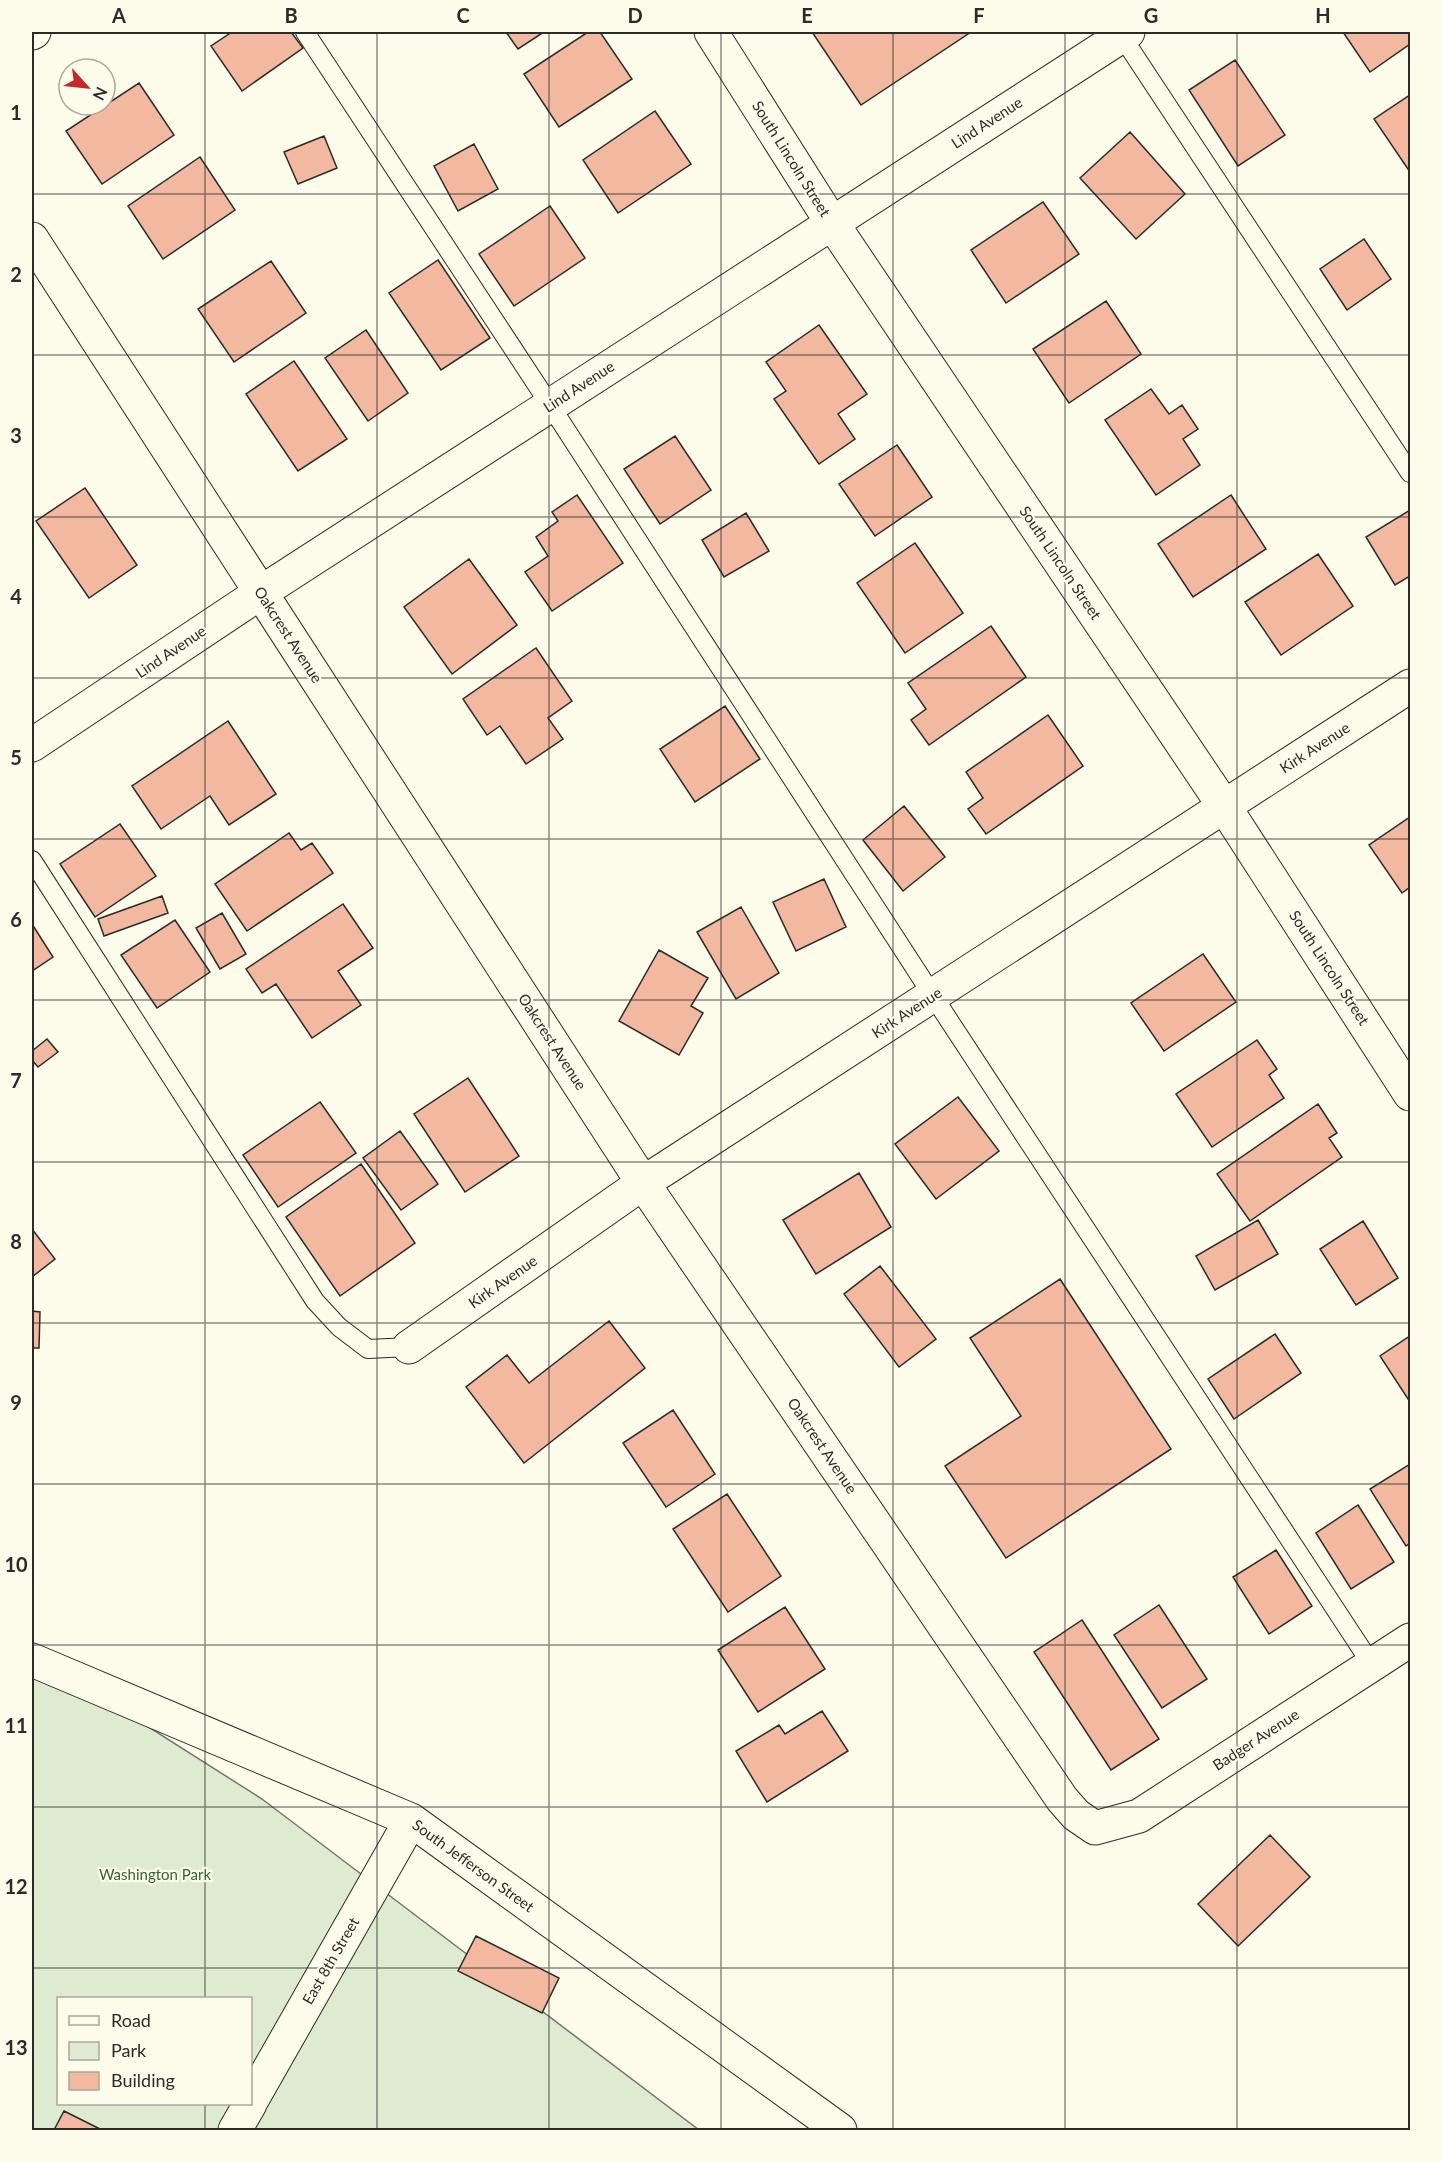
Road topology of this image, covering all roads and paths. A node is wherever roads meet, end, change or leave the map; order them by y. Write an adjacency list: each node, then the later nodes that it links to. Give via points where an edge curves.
1 (305, 32): 6 (lane)
2 (711, 32): 4 (street, South Lincoln Street)
3 (1123, 33): 4 (street, Lind Avenue); 7 (lane)
4 (831, 223): 6 (street, Lind Avenue); 11 (street, South Lincoln Street)
5 (32, 239): 8 (street, Oakcrest Avenue)
6 (550, 405): 8 (street, Lind Avenue); 13 (lane)
7 (1410, 473)
8 (261, 593): 10 (street, Lind Avenue); 15 (street, Oakcrest Avenue)
9 (1410, 686): 11 (street, Kirk Avenue)
10 (32, 745)
11 (1224, 806): 13 (street, Kirk Avenue); 14 (street, South Lincoln Street)
12 (32, 860): 16 (lane, via 315,1301 339,1328 368,1349)
13 (933, 996): 15 (street, Kirk Avenue); 19 (lane)
14 (1410, 1094)
15 (643, 1183): 16 (street, Kirk Avenue); 21 (street, Oakcrest Avenue, via 1062,1798 1076,1815)
16 (409, 1347)
17 (1410, 1640): 19 (street, Badger Avenue)
18 (32, 1660): 20 (street, South Jefferson Street)
19 (1372, 1665): 21 (street, Badger Avenue, via 1139,1816)
20 (411, 1820): 22 (street, East 8th Street); 25 (street, South Jefferson Street)
21 (1095, 1827)
22 (252, 2099)
23 (249, 2105): 24 (street, East 8th Street)
24 (235, 2130)
25 (840, 2130)

